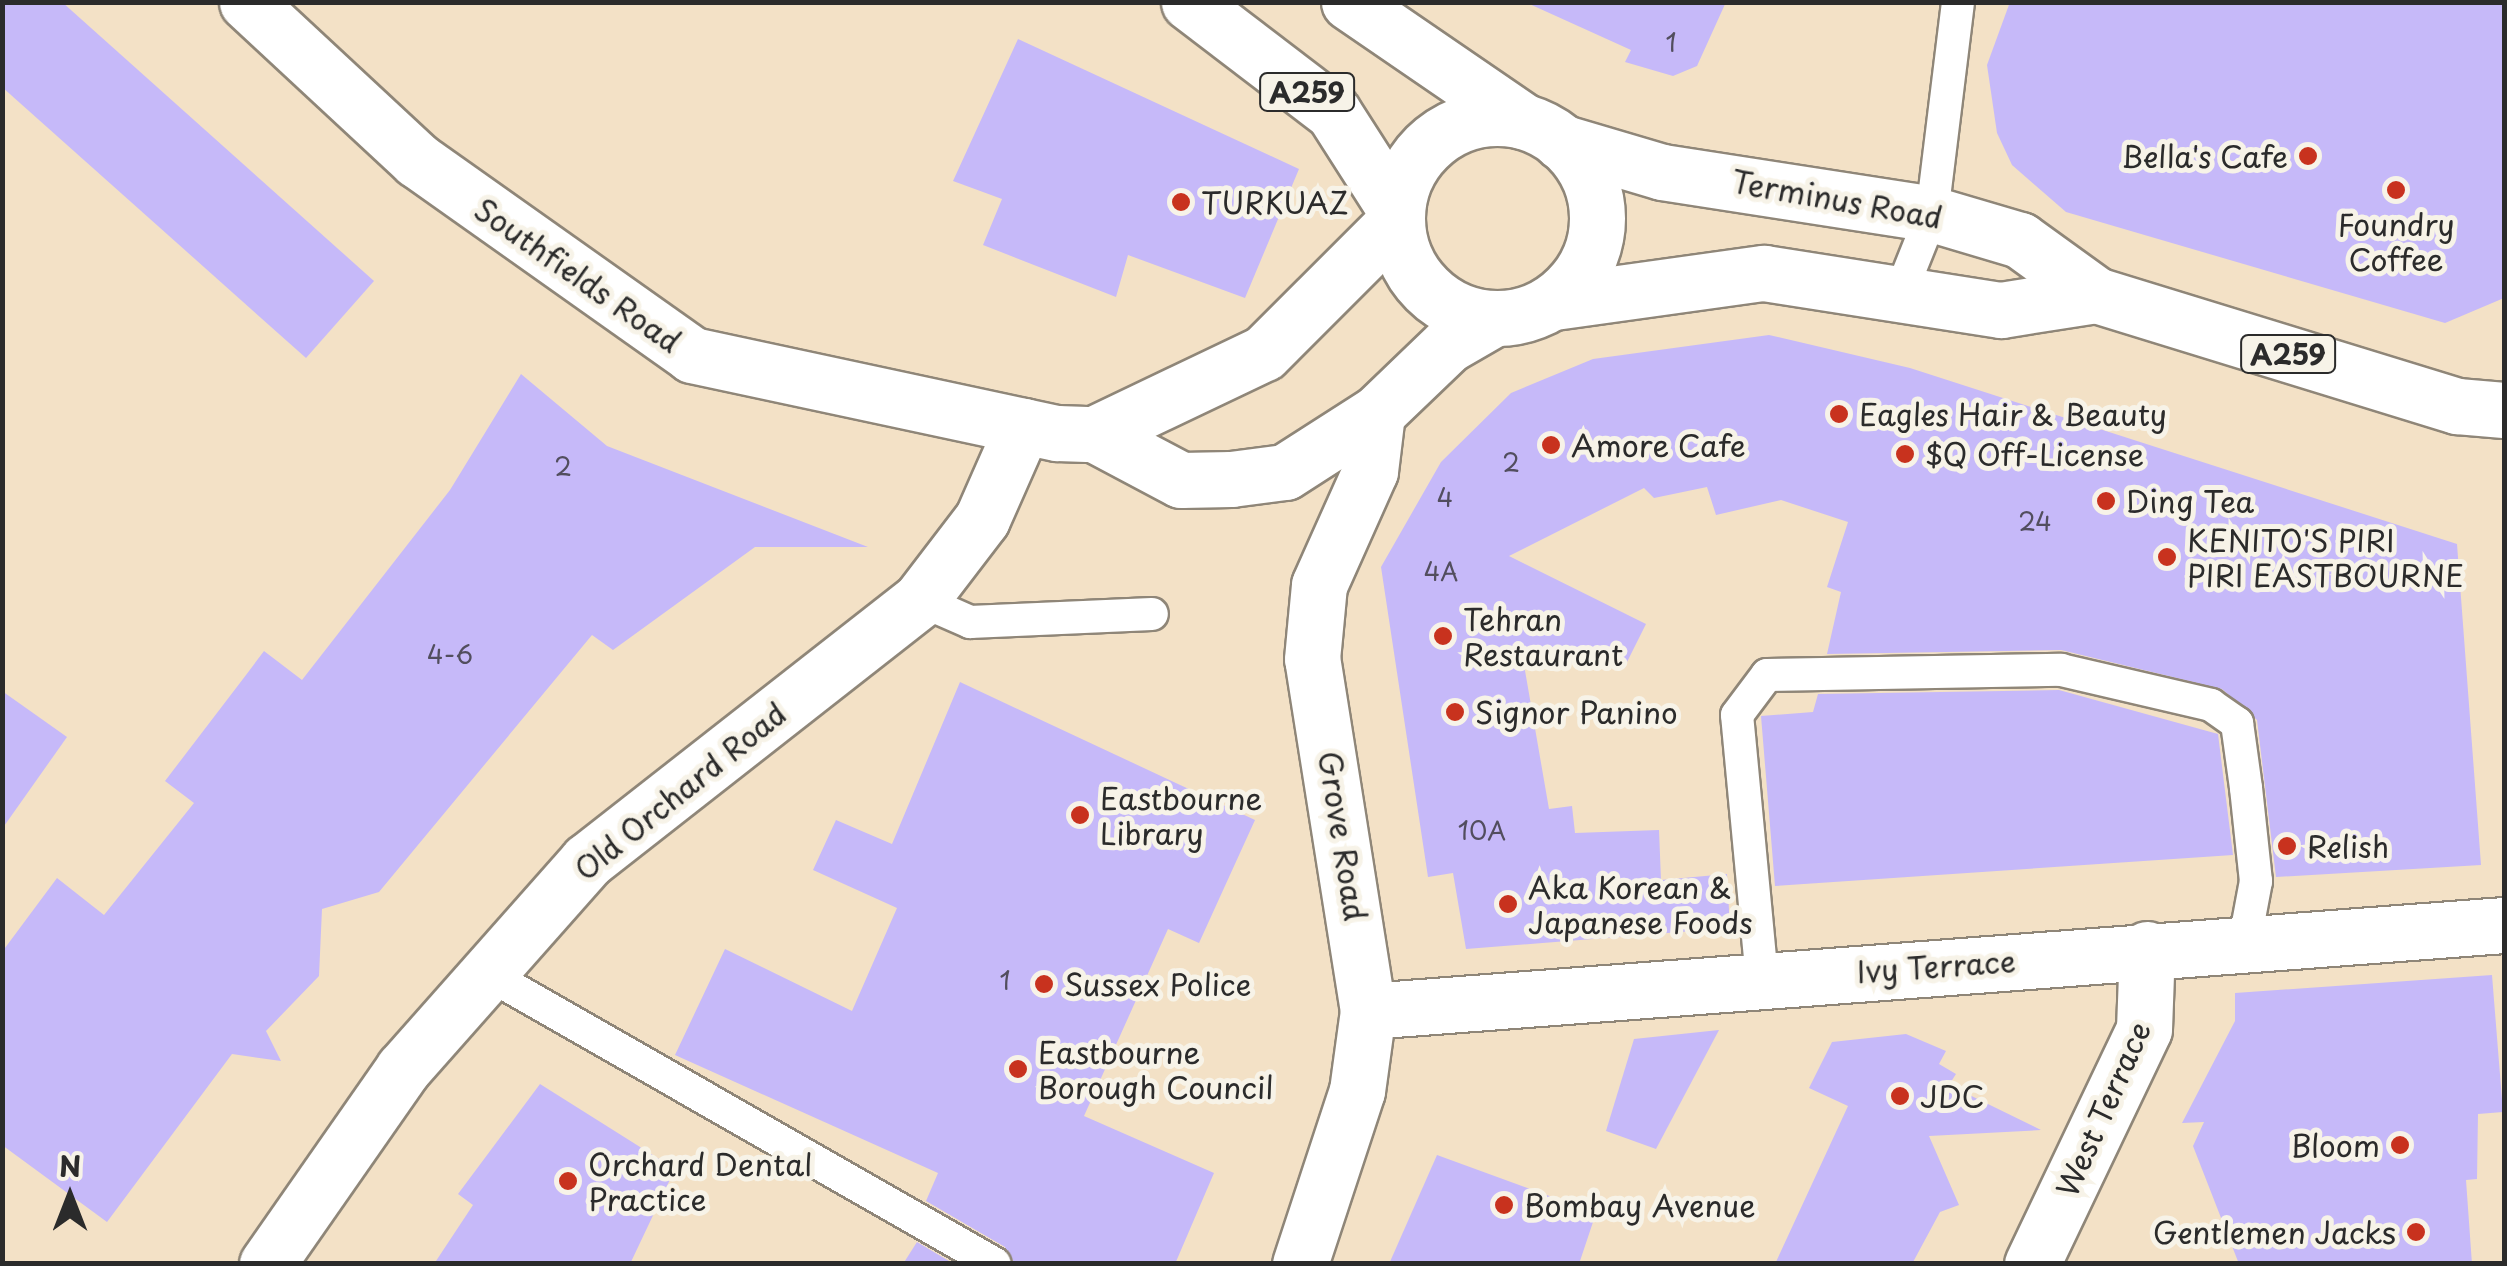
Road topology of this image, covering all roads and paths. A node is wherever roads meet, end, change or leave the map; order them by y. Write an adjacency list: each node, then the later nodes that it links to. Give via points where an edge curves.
1 (248, 2): 14 (street, Southfields Road, via 417,160 692,356)
2 (1189, 2): 7 (street, A259, via 1334,112)
3 (1349, 2): 5 (street, A259)
4 (1958, 2): 6 (lane)
5 (1542, 132): 6 (street, Terminus Road / A259, via 1662,172); 7 (street, via 1459,126 1430,143); 10 (street, via 1594,192 1597,223 1584,267)
6 (1932, 214): 8 (lane); 9 (street, Terminus Road / A259, via 2020,240)
7 (1395, 215): 11 (street, via 1407,265 1428,293); 15 (street, via 1264,353)
8 (1902, 289): 9 (street, Terminus Road / A259, via 2000,310); 10 (street, Terminus Road / A259, via 1764,273)
9 (2096, 295): 13 (street, Terminus Road / A259)
10 (1554, 302): 11 (street)
11 (1493, 319): 12 (street, Southfields Road, via 1448,345)
12 (1377, 412): 15 (street, Southfields Road, via 1285,472 1230,479 1181,480); 23 (street, Grove Road, via 1370,471 1338,532 1310,633)
13 (2498, 422)
14 (1023, 426): 15 (street, Southfields Road); 16 (street, Old Orchard Road, via 982,519)
15 (1094, 434)
16 (920, 600): 17 (lane, via 970,622); 21 (street, Old Orchard Road, via 586,862)
17 (1152, 614)
18 (2504, 925): 19 (street, Ivy Terrace)
19 (2245, 940): 20 (street, Ivy Terrace); 22 (lane, via 2256,881 2237,723 2211,705 2061,670 1766,675 1737,715)
20 (2147, 950): 22 (street, Ivy Terrace); 27 (street, West Terrace, via 2144,1030)
21 (486, 974): 24 (street, Old Orchard Road, via 403,1070); 25 (lane)
22 (1762, 979): 23 (street, Ivy Terrace)
23 (1368, 1011): 26 (street, Grove Road, via 1357,1091)
24 (267, 1264)
25 (995, 1264)
26 (1300, 1264)
27 (2032, 1264)

